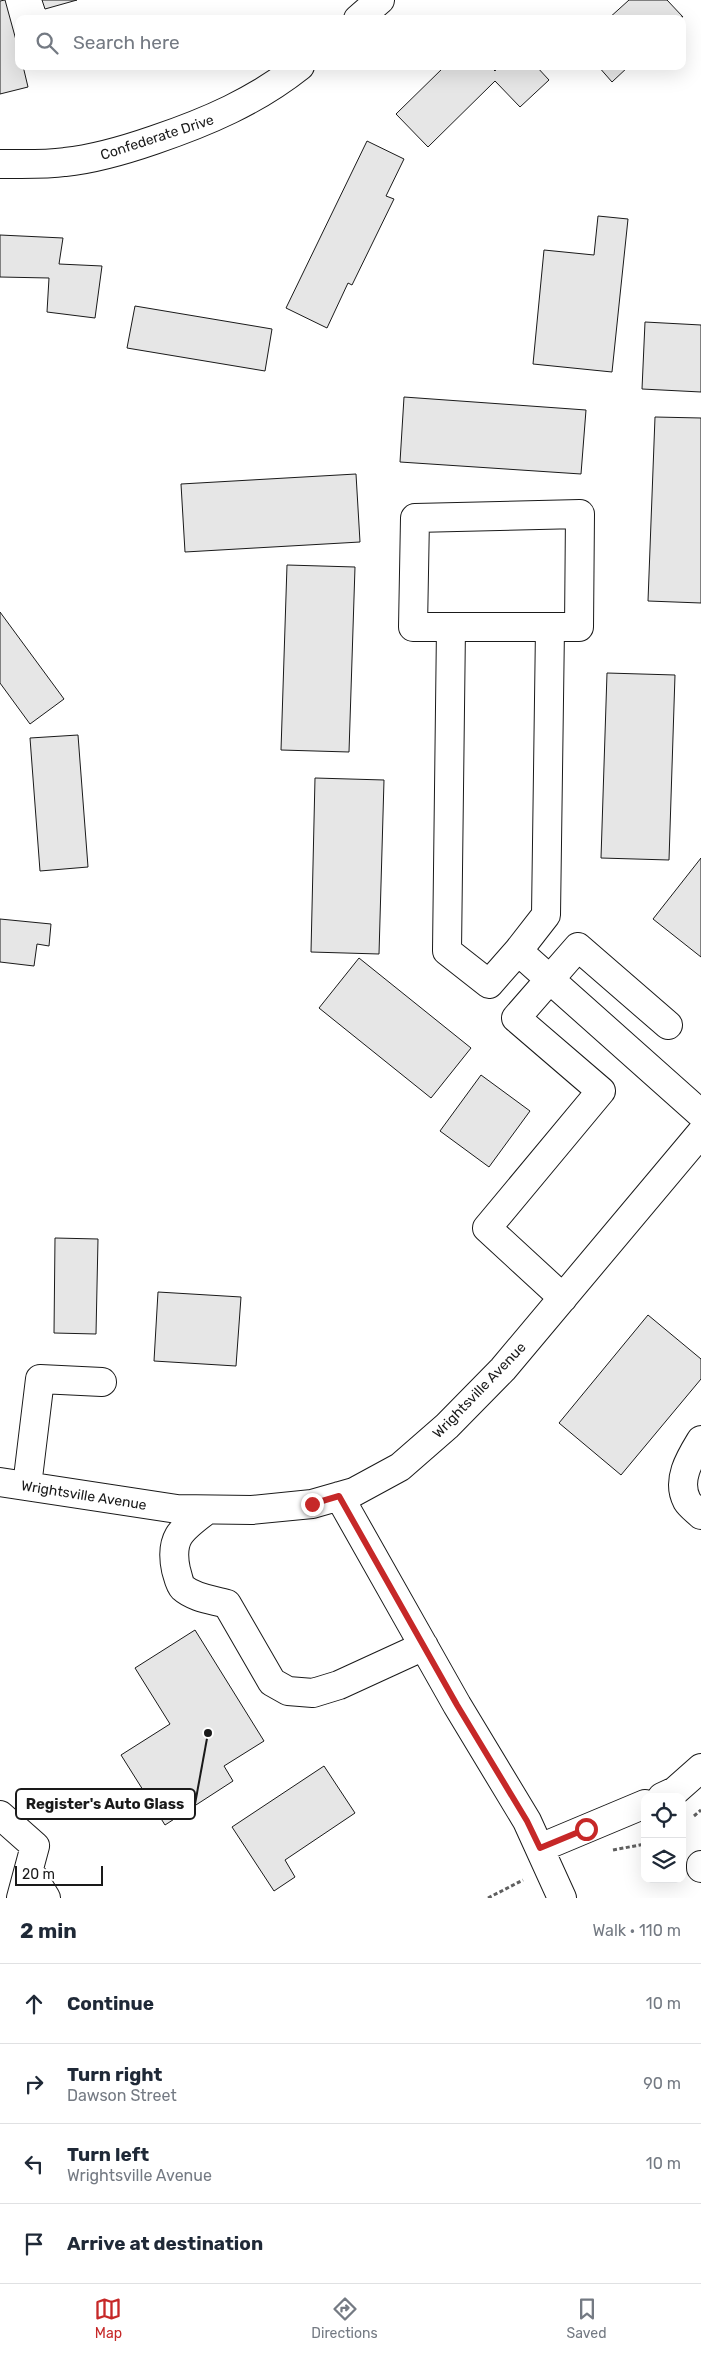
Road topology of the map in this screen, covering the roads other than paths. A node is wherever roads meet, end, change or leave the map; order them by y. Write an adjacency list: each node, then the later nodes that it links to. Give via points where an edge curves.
1 (380, 0): 2 (street)
2 (363, 15)
3 (295, 70): 4 (street, Confederate Drive, via 264,93 229,112 136,146 65,162)
4 (0, 164)
5 (451, 627): 6 (street); 6 (street, via 413,627 415,518 580,514 579,627); 7 (street, via 448,951 489,984)
6 (550, 628): 7 (street, via 546,915)
7 (518, 951): 8 (street)
8 (550, 980): 9 (street, via 578,947); 10 (street); 12 (street, via 516,1018 601,1091 487,1228)
9 (668, 1025)
10 (701, 1114)
11 (701, 1133): 12 (street, Wrightsville Avenue)
12 (562, 1298): 17 (street, Wrightsville Avenue, via 503,1369 448,1426 400,1467 354,1492)
13 (102, 1382): 16 (street, via 40,1379)
14 (701, 1440): 19 (street, via 688,1461 682,1481 687,1502)
15 (0, 1482): 16 (street, Wrightsville Avenue)
16 (27, 1486): 18 (street, Wrightsville Avenue, via 177,1509)
17 (339, 1496): 18 (street, Wrightsville Avenue, via 312,1504); 20 (street)
18 (207, 1510): 20 (street, via 182,1529 172,1552 178,1579 182,1588 194,1595 228,1604 272,1682 288,1691 313,1693 339,1685)
19 (701, 1515)
20 (424, 1646): 25 (street, via 527,1821)
21 (701, 1768): 22 (street)
22 (671, 1793)
23 (641, 1806): 25 (street)
24 (0, 1816): 26 (street, via 35,1846)
25 (545, 1858): 29 (street)
26 (29, 1870): 27 (street); 28 (street)
27 (21, 1898)
28 (46, 1898)
29 (562, 1898)

